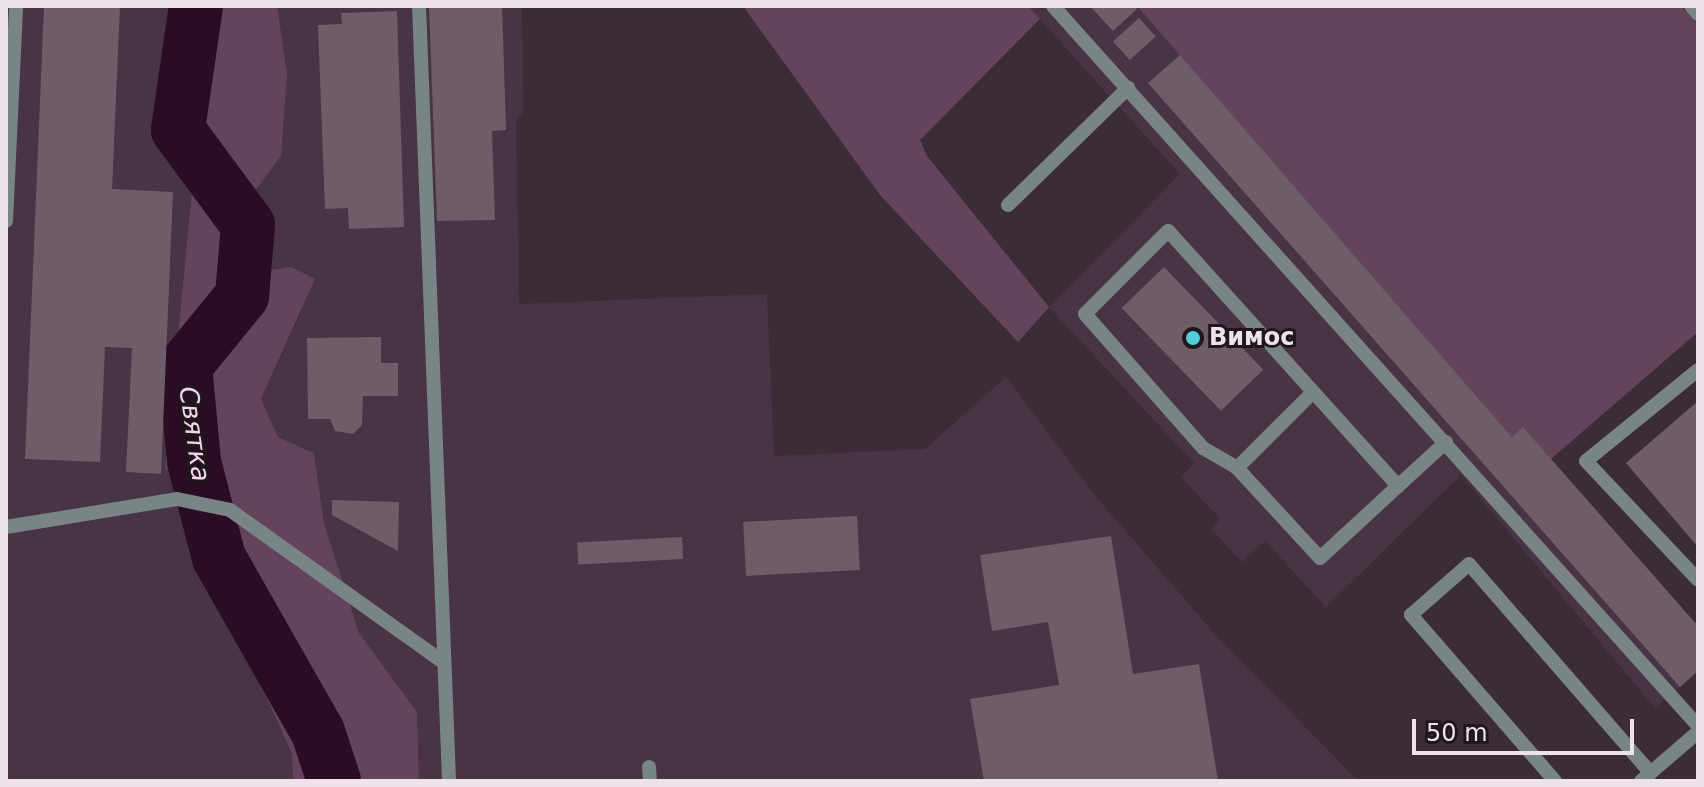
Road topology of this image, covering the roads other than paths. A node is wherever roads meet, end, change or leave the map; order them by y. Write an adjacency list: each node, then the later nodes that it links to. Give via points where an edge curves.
1 (16, 6): 8 (lane)
2 (419, 6): 16 (lane)
3 (1053, 6): 6 (lane)
4 (1691, 6): 5 (lane)
5 (1698, 14)
6 (1128, 88): 7 (lane); 11 (lane)
7 (1008, 205)
8 (6, 221)
9 (1698, 370): 15 (lane, via 1586,461)
10 (1313, 392): 12 (lane); 12 (lane, via 1168,231 1085,314 1203,448); 13 (lane)
11 (1446, 442): 13 (lane); 17 (lane)
12 (1237, 468): 13 (lane, via 1320,558)
13 (1398, 486)
14 (6, 527): 16 (lane, via 177,499 230,510)
15 (1698, 580)
16 (442, 661): 20 (lane)
17 (1698, 726)
18 (1698, 732): 19 (lane)
19 (1646, 777): 21 (lane, via 1469,564 1411,615)
20 (449, 781)
21 (1555, 781)

